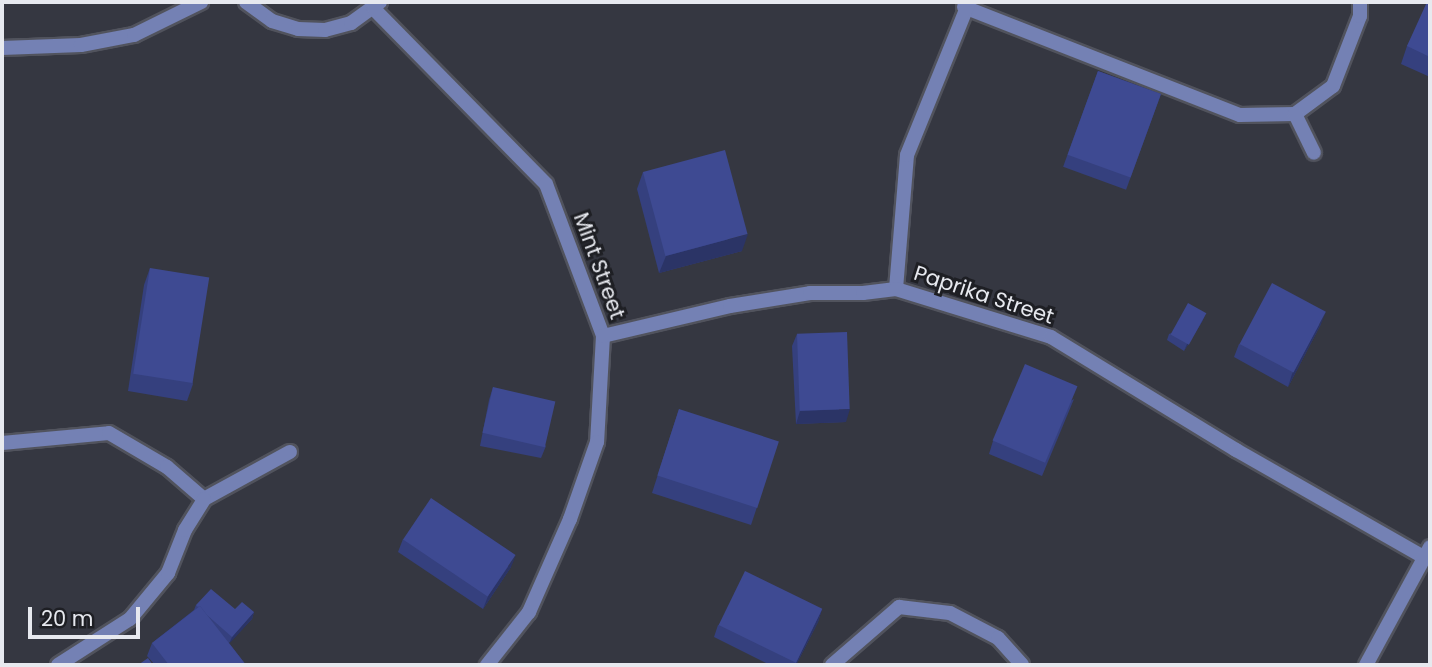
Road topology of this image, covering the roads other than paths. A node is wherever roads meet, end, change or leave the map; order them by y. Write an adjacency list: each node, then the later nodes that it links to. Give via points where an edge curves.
1 (201, 2): 6 (street, via 134,35 81,45)
2 (246, 2): 5 (street, via 272,21 298,29 325,30 351,23)
3 (1360, 2): 7 (street, via 1360,16 1332,86)
4 (967, 4): 7 (street, via 1240,115); 9 (street, via 907,155)
5 (377, 5): 10 (street, Mint Street, via 546,184)
6 (2, 48)
7 (1295, 114): 8 (street)
8 (1314, 153)
9 (896, 289): 10 (street, Paprika Street, via 810,293 730,306); 14 (street, Paprika Street, via 1051,337 1236,450)
10 (603, 337): 16 (street, Mint Street, via 597,442 570,519 529,612)
11 (2, 443): 13 (street, via 109,433 167,467)
12 (290, 452): 13 (street)
13 (204, 499): 15 (street, via 185,530 168,573 130,619)
14 (1428, 553): 19 (street)
15 (58, 665)
16 (487, 665)
17 (832, 665): 18 (street, via 899,607 950,613 998,638)
18 (1022, 665)
19 (1366, 665)

